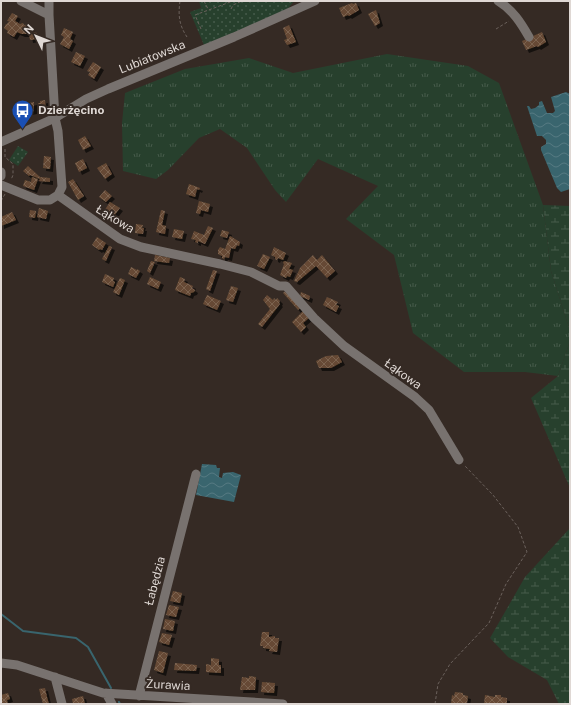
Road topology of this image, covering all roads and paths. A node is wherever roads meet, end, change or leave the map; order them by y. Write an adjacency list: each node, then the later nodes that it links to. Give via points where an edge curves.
1 (21, 1): 12 (street)
2 (49, 1): 12 (street)
3 (180, 1): 16 (path, via 179,19)
4 (204, 1): 11 (path)
5 (233, 1): 11 (path)
6 (242, 1): 10 (path)
7 (315, 1): 9 (street, Lubiatowska)
8 (498, 1): 13 (street)
9 (296, 6): 18 (street, Lubiatowska, via 234,37 108,88)
10 (231, 9)
11 (208, 10): 14 (path, via 195,16)
12 (48, 15): 18 (street)
13 (516, 17): 15 (path); 17 (street)
14 (201, 29)
15 (496, 29)
16 (187, 37)
17 (529, 37)
18 (55, 118): 19 (street, Lubiatowska); 25 (street, via 62,187)
19 (3, 144): 20 (path)
20 (5, 154): 21 (path); 24 (path, via 8,161 13,164 14,175)
21 (1, 155)
22 (1, 172): 23 (street)
23 (1, 176)
24 (4, 187): 25 (street, via 38,200 50,200)
25 (58, 196): 26 (street, Łąkowa, via 120,239 141,247 251,272 280,286 286,286 314,318 344,346 429,410)
26 (459, 460): 35 (path, via 493,495 518,527 527,552 506,584 489,623 450,664 438,684)
27 (196, 474): 31 (street, Łabędzia)
28 (1, 663): 29 (street, Żurawia, via 17,664)
29 (55, 677): 30 (street, Żurawia); 32 (street)
30 (106, 694): 31 (street, Żurawia); 33 (street)
31 (139, 696): 34 (street, Żurawia)
32 (62, 704)
33 (112, 704)
34 (283, 704)
35 (435, 704)

